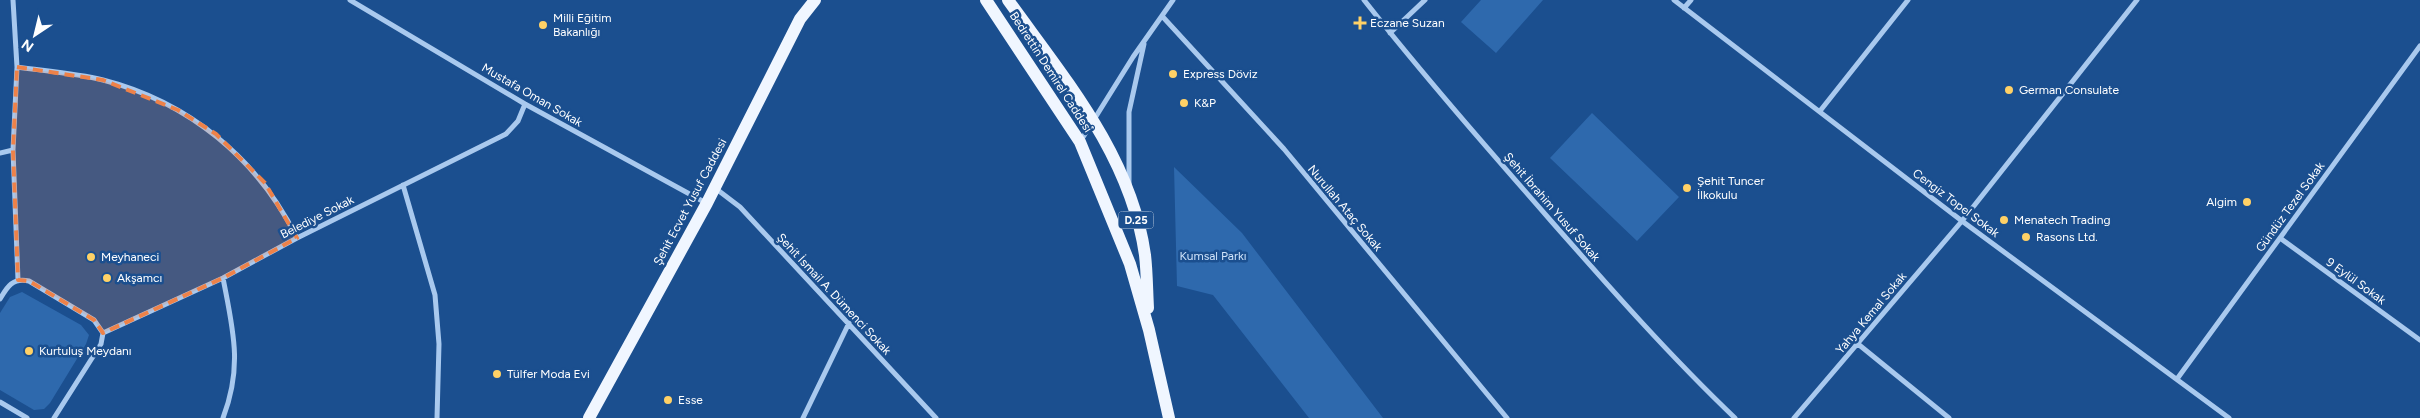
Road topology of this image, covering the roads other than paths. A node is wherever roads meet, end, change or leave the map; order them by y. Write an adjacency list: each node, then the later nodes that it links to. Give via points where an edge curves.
1 (13, 0): 18 (street)
2 (350, 0): 19 (street, Mustafa Oman Sokak)
3 (815, 0): 26 (main road, Şehit Ecvet Yusuf Caddesi, via 800,19)
4 (986, 0): 22 (main road, Bedrettin Demirel Caddesi / D.25)
5 (1008, 0): 21 (main road, Bedrettin Demirel Caddesi / D.25)
6 (1173, 0): 14 (street)
7 (1364, 0): 15 (street, Şehit İbrahim Yusuf Sokak)
8 (1425, 0): 15 (street)
9 (1674, 0): 13 (street, Cengiz Topel Sokak)
10 (1691, 0): 13 (street)
11 (1908, 0): 20 (street)
12 (2137, 0): 29 (street, Yahya Kemal Sokak)
13 (1684, 8): 20 (street, Cengiz Topel Sokak)
14 (1162, 16): 16 (street); 50 (street, Nurullah Ataç Sokak, via 1284,149)
15 (1390, 33): 51 (street, Şehit İbrahim Yusuf Sokak, via 1600,277 1683,369)
16 (1144, 43): 21 (street); 27 (street, via 1130,112)
17 (2420, 46): 31 (street, Gündüz Tezel Sokak)
18 (17, 67): 23 (street); 30 (street, via 103,80 141,92 178,110 216,134 240,156 283,208)
19 (525, 104): 25 (street, Belediye Sokak, via 518,121 506,134); 28 (street, Mustafa Oman Sokak)
20 (1820, 111): 29 (street, Cengiz Topel Sokak)
21 (1092, 119): 22 (street); 27 (main road, Bedrettin Demirel Caddesi / D.25, via 1119,169)
22 (1080, 142): 36 (main road, Bedrettin Demirel Caddesi / D.25, via 1130,264)
23 (13, 150): 24 (street); 33 (street)
24 (0, 153)
25 (403, 184): 30 (street, Belediye Sokak); 45 (street, via 435,295 439,344)
26 (714, 188): 28 (main road, Şehit Ecvet Yusuf Caddesi); 35 (street, Şehit İsmail A. Dümenci Sokak, via 740,207)
27 (1130, 200): 36 (main road, Bedrettin Demirel Caddesi / D.25, via 1144,255)
28 (706, 203): 46 (main road, Şehit Ecvet Yusuf Caddesi)
29 (1962, 221): 39 (street, Yahya Kemal Sokak); 40 (street, Cengiz Topel Sokak)
30 (297, 238): 32 (street, Belediye Sokak)
31 (2280, 238): 38 (street, 9 Eylül Sokak); 40 (street, Gündüz Tezel Sokak)
32 (223, 278): 37 (street, Belediye Sokak); 44 (street, via 236,343 233,378)
33 (18, 280): 34 (street, via 7,287); 37 (street, via 29,281 94,320)
34 (0, 299)
35 (849, 323): 47 (street); 48 (street, Şehit İsmail A. Dümenci Sokak)
36 (1150, 330): 49 (main road, Bedrettin Demirel Caddesi / D.25)
37 (104, 333): 43 (street, via 101,344)
38 (2420, 340)
39 (1858, 344): 52 (street, Yahya Kemal Sokak); 53 (street)
40 (2177, 379): 54 (street, Cengiz Topel Sokak)
41 (0, 402): 42 (street)
42 (27, 418)
43 (54, 418)
44 (223, 418)
45 (437, 418)
46 (589, 418)
47 (803, 418)
48 (936, 418)
49 (1169, 418)
50 (1506, 418)
51 (1735, 418)
52 (1794, 418)
53 (1948, 418)
54 (2229, 418)

